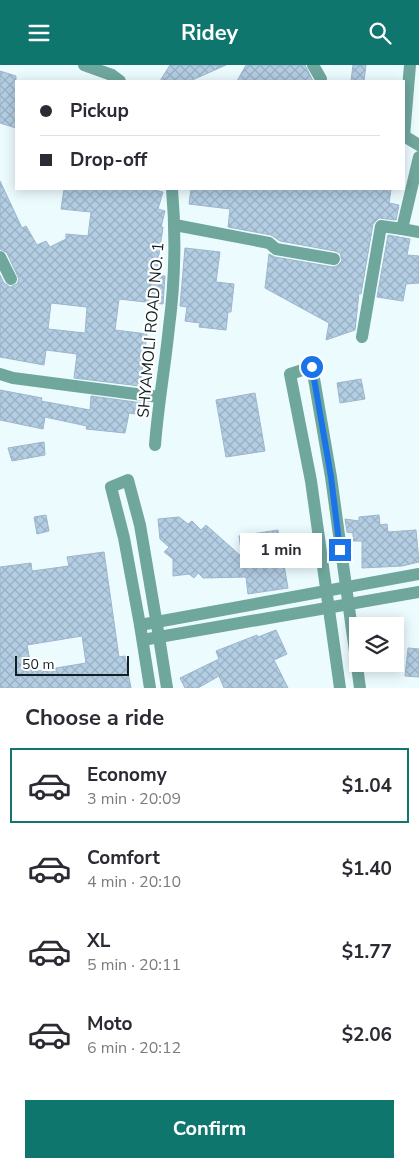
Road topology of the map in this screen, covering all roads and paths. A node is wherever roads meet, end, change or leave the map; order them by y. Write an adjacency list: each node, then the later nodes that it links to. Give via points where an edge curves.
1 (84, 65): 5 (street)
2 (313, 65): 4 (street)
3 (410, 65): 6 (street)
4 (322, 79)
5 (119, 80)
6 (405, 124)
7 (405, 137): 8 (street)
8 (419, 145)
9 (419, 157): 12 (street)
10 (172, 190): 11 (street, SHYAMOLI ROAD NO. 1)
11 (175, 225): 15 (street); 19 (street, SHYAMOLI ROAD NO. 1, via 170,327)
12 (402, 229): 13 (street); 17 (street, via 380,226)
13 (419, 232)
14 (0, 257): 16 (street)
15 (334, 259)
16 (11, 279)
17 (362, 337)
18 (0, 373): 19 (street, via 13,378)
19 (159, 397): 20 (street, SHYAMOLI ROAD NO. 1)
20 (155, 445)
21 (331, 477): 22 (street); 22 (street, via 312,367 290,374); 24 (street)
22 (311, 481): 25 (street)
23 (419, 574): 24 (street)
24 (345, 586): 25 (street); 27 (street)
25 (327, 590): 28 (street); 29 (street)
26 (419, 592): 27 (street)
27 (348, 604): 28 (street); 36 (street)
28 (329, 607): 31 (street); 35 (street)
29 (156, 622): 30 (street); 30 (street, via 140,525 128,480 111,487); 31 (street)
30 (140, 625): 32 (street)
31 (159, 637): 32 (street); 34 (street)
32 (143, 640): 33 (street)
33 (150, 688)
34 (168, 688)
35 (340, 688)
36 (360, 688)

